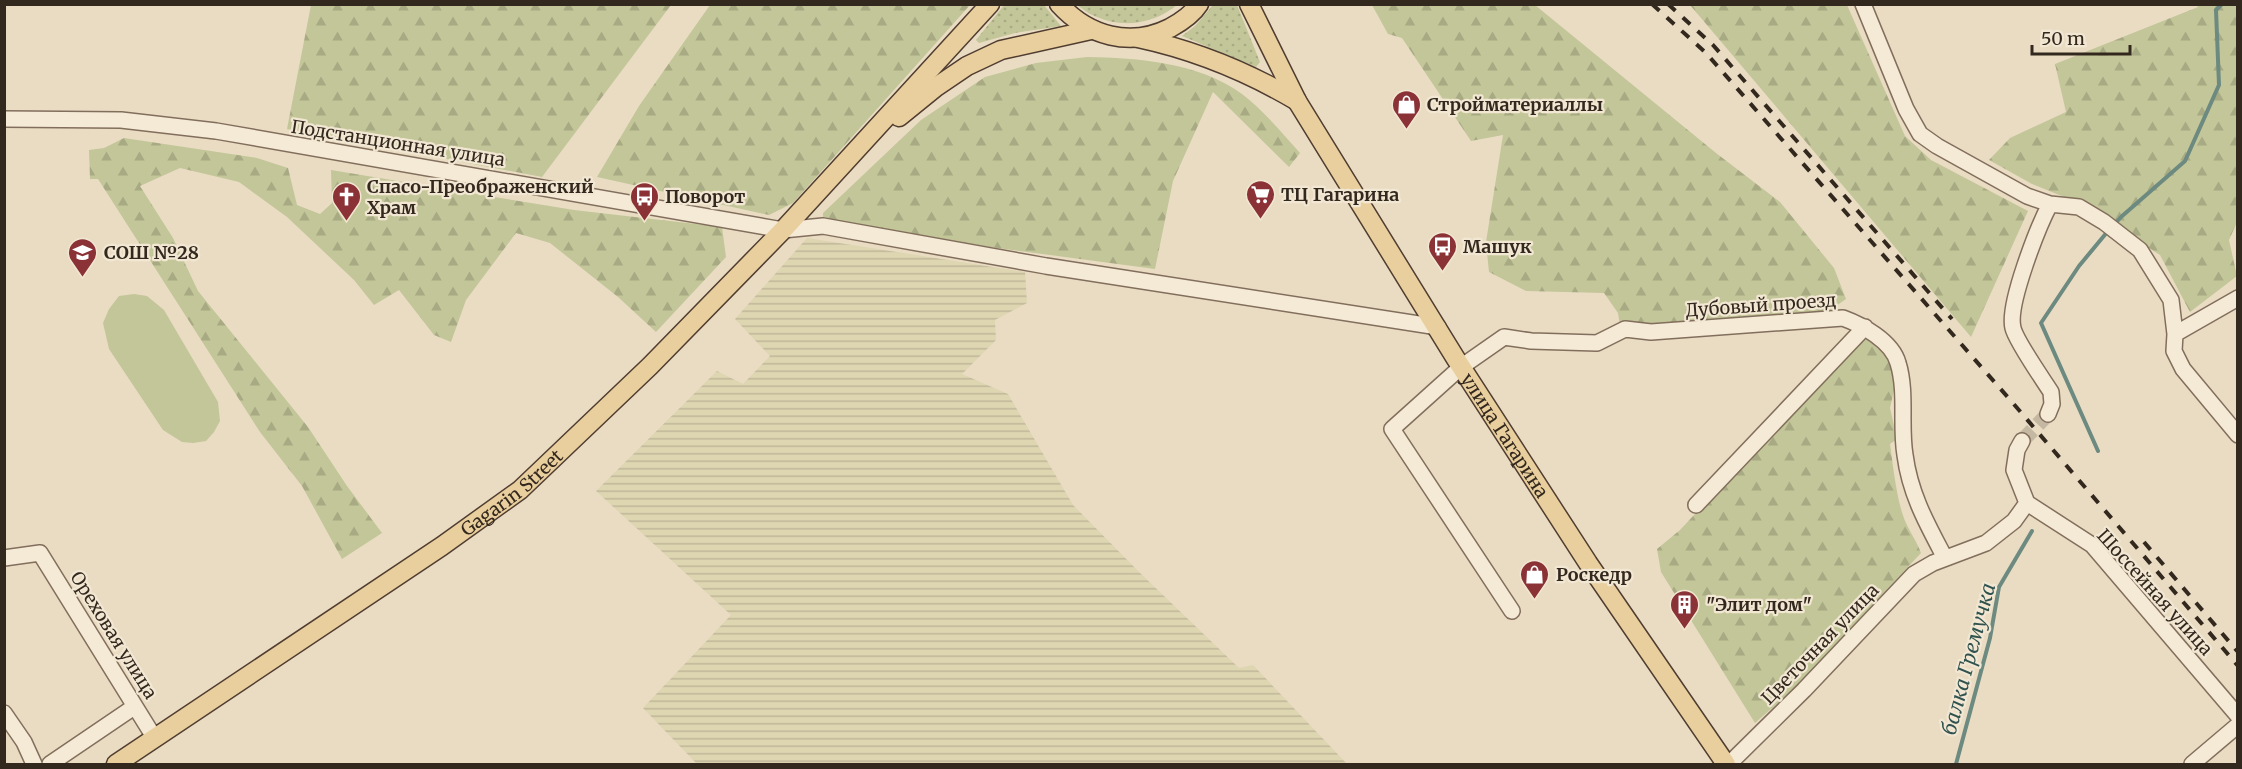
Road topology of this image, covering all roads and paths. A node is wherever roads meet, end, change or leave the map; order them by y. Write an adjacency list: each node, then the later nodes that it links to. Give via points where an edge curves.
1 (990, 4): 10 (main road)
2 (1059, 4): 6 (main road)
3 (1199, 4): 7 (main road, via 1180,23)
4 (1250, 4): 8 (main road, улица Гагарина)
5 (1863, 4): 11 (street, via 1920,134 2027,196)
6 (1091, 30): 7 (main road, улица Гагарина); 10 (main road, via 1001,50 967,66)
7 (1138, 38): 8 (main road, улица Гагарина, via 1225,64)
8 (1297, 100): 14 (main road, улица Гагарина)
9 (4, 119): 12 (street, Подстанционная улица, via 121,120 216,131)
10 (854, 154): 12 (main road, Gagarin Street)
11 (2050, 204): 16 (street, via 2079,207 2140,250 2171,300); 18 (street, via 2012,317 2013,329 2050,392 2052,404)
12 (783, 230): 14 (street, Подстанционная улица, via 823,226 1046,266); 30 (main road, Gagarin Street, via 650,366 520,490)
13 (2238, 298): 16 (street)
14 (1438, 327): 17 (main road, улица Гагарина)
15 (1865, 327): 17 (street, Дубовый проезд, via 1843,318 1651,332 1625,328 1597,343 1504,337); 22 (street); 24 (street, via 1883,341 1898,361 1904,455 1914,497)
16 (2175, 334): 19 (street, via 2174,351 2183,369)
17 (1461, 368): 25 (street, Дубовый проезд, via 1392,429); 34 (main road, улица Гагарина, via 1588,563)
18 (2048, 414)
19 (2238, 435)
20 (2022, 441): 21 (street, via 2014,470)
21 (2027, 503): 24 (street, Цветочная улица, via 2014,521 1986,543); 28 (street, Шоссейная улица, via 2092,545)
22 (1696, 505)
23 (4, 558): 26 (street, Ореховая улица, via 40,553)
24 (1945, 558): 34 (street, Цветочная улица, via 1914,574)
25 (1512, 612)
26 (134, 707): 30 (street, Ореховая улица); 32 (street)
27 (4, 713): 31 (street)
28 (2238, 716)
29 (2238, 725): 35 (street)
30 (154, 738): 33 (main road, Gagarin Street)
31 (34, 765)
32 (51, 765)
33 (116, 765)
34 (1728, 765)
35 (2192, 765)

